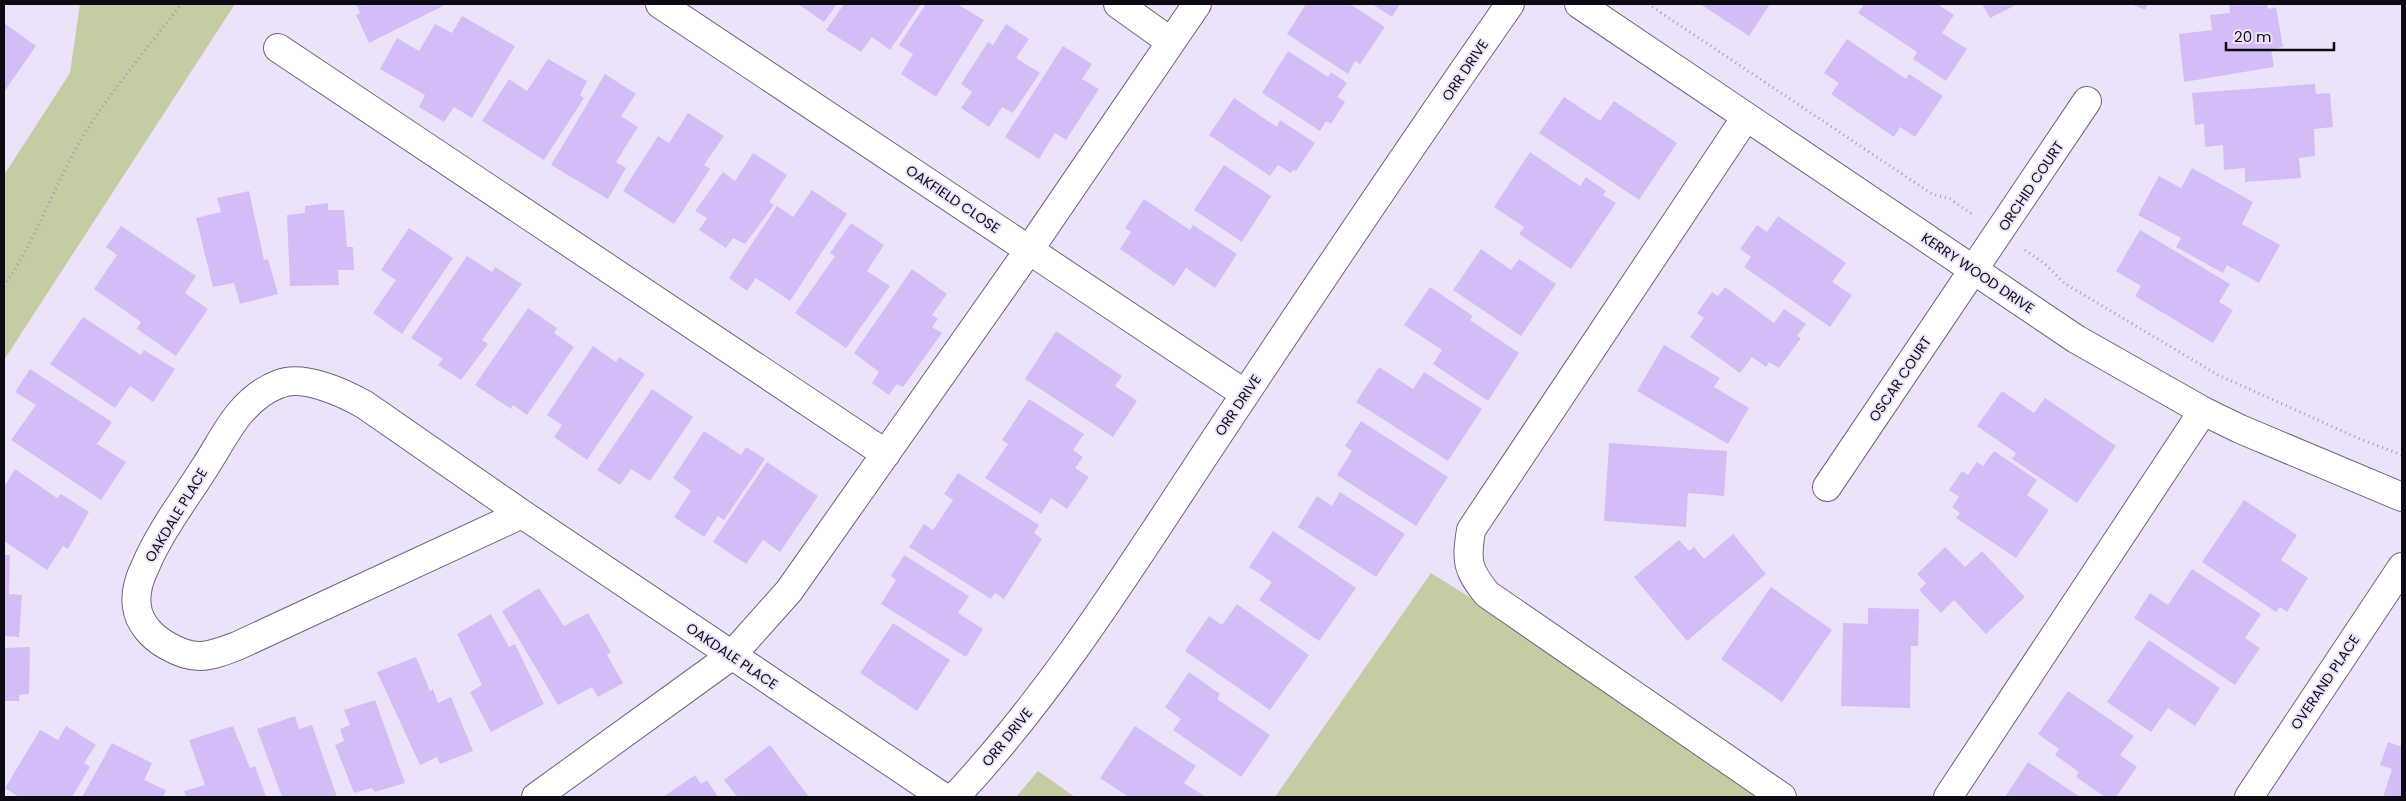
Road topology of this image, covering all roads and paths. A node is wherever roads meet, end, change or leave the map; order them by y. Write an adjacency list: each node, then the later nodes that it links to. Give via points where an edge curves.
1 (181, 4): 16 (path, via 87,131 58,182 28,249)
2 (660, 4): 13 (street, OAKFIELD CLOSE)
3 (1118, 4): 8 (street)
4 (1197, 4): 8 (street)
5 (1510, 4): 17 (street, ORR DRIVE)
6 (1579, 4): 11 (street, KERRY WOOD DRIVE)
7 (1648, 4): 12 (path, via 1932,194)
8 (1171, 42): 13 (street)
9 (278, 48): 19 (street)
10 (2087, 101): 15 (street, ORCHID COURT)
11 (1746, 117): 15 (street, KERRY WOOD DRIVE); 29 (street, via 1471,530 1468,550 1471,574 1487,594)
12 (1950, 199)
13 (1029, 250): 17 (street, OAKFIELD CLOSE); 19 (street)
14 (2045, 264): 20 (path, via 2064,283 2218,375)
15 (1974, 270): 18 (street, KERRY WOOD DRIVE, via 2076,339); 21 (street, OSCAR COURT)
16 (4, 286)
17 (1245, 394): 28 (street, ORR DRIVE, via 1076,649 1014,731)
18 (2203, 411): 22 (street, KERRY WOOD DRIVE); 30 (street)
19 (886, 454): 25 (street, via 789,591)
20 (2402, 455)
21 (1827, 486)
22 (2402, 498)
23 (522, 514): 23 (street, OAKDALE PLACE, via 343,393 302,381 280,383 258,395 239,414 157,542 144,568 137,608 147,630 159,641 199,658 237,646); 25 (street, OAKDALE PLACE)
24 (2402, 567): 31 (street, OVERAND PLACE)
25 (731, 656): 26 (street); 27 (street, OAKDALE PLACE)
26 (536, 797)
27 (943, 797)
28 (955, 797)
29 (1782, 797)
30 (1948, 797)
31 (2248, 797)

